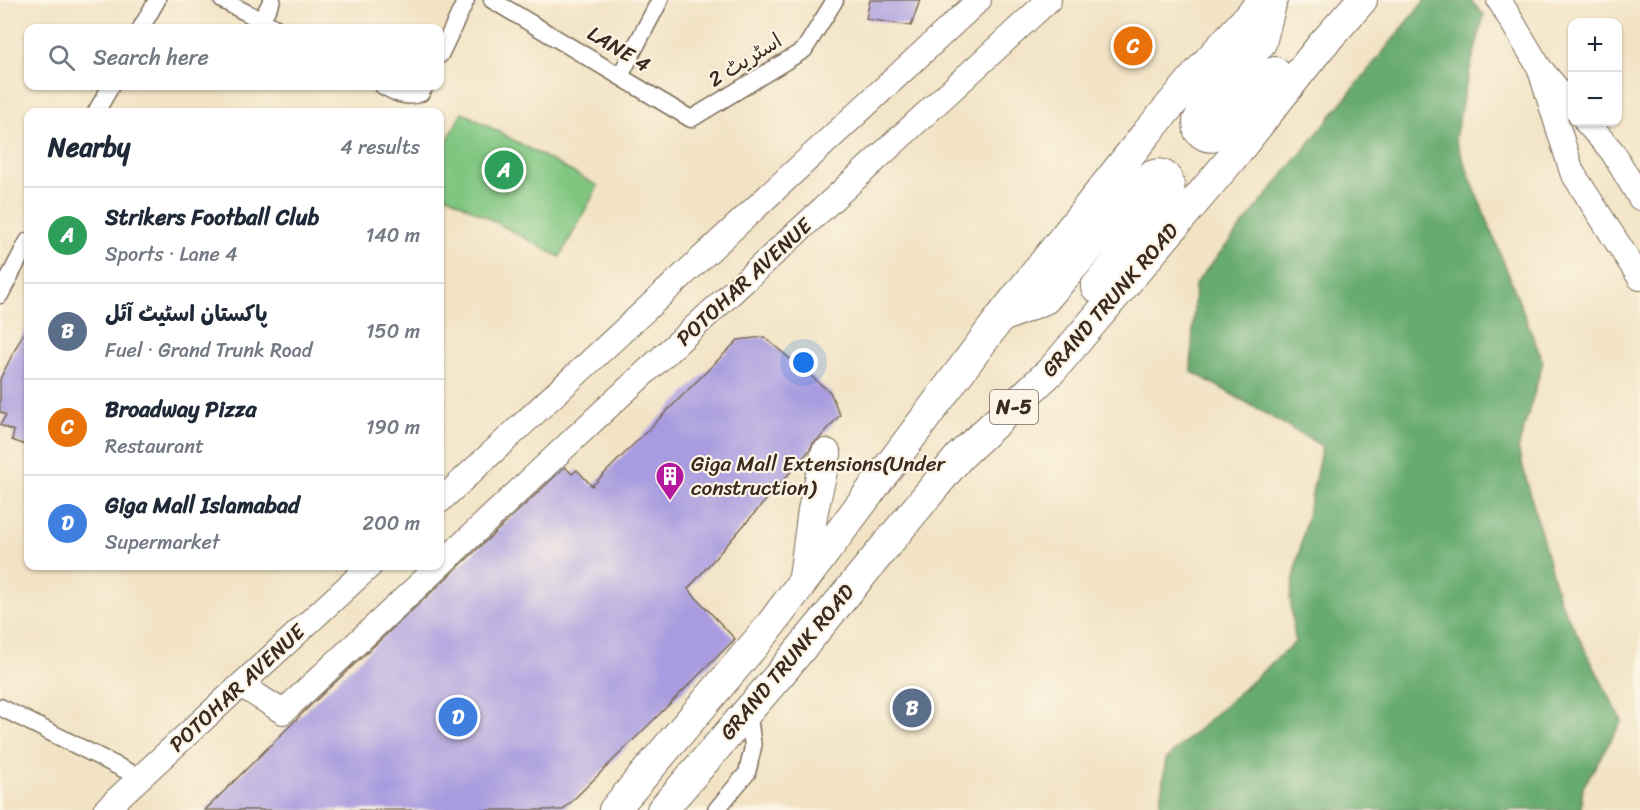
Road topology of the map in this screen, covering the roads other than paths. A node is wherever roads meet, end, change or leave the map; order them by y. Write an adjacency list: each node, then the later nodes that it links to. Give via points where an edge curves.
1 (156, 0): 14 (street)
2 (222, 0): 15 (street)
3 (272, 0): 16 (street)
4 (466, 0): 17 (street)
5 (492, 0): 20 (street, LANE 4)
6 (660, 0): 20 (street)
7 (835, 0): 26 (street, اسٹریٹ 2, via 804,50)
8 (980, 0): 35 (street)
9 (1049, 0): 36 (street, POTOHAR AVENUE)
10 (1264, 0): 32 (highway, GRAND TRUNK ROAD, via 1146,134)
11 (1272, 0): 18 (highway, via 1261,42 1203,111 1198,131 1215,137 1223,132 1287,57)
12 (1362, 0): 18 (highway, GRAND TRUNK ROAD / N-5)
13 (1499, 0): 19 (street)
14 (143, 24)
15 (266, 24)
16 (268, 24)
17 (444, 46)
18 (1321, 46): 33 (highway, GRAND TRUNK ROAD / N-5, via 1232,158)
19 (1539, 67): 24 (street); 30 (street, via 1572,172)
20 (620, 76): 26 (street, LANE 4)
21 (109, 90): 25 (street)
22 (391, 90): 23 (street, via 413,96)
23 (423, 90)
24 (1568, 101)
25 (98, 108)
26 (691, 119)
27 (1590, 126): 28 (street, via 1612,151)
28 (1640, 198)
29 (24, 249): 31 (street)
30 (1640, 278)
31 (0, 295)
32 (999, 318): 33 (highway, via 1045,299 1151,176 1163,175 1170,182 1168,199 1074,312); 39 (highway, GRAND TRUNK ROAD)
33 (1053, 369): 42 (highway, GRAND TRUNK ROAD / N-5, via 959,457)
34 (826, 454): 39 (highway, via 813,510)
35 (444, 497)
36 (444, 560)
37 (366, 570): 40 (street, POTOHAR AVENUE)
38 (434, 570): 40 (street, POTOHAR AVENUE, via 283,712)
39 (804, 580): 45 (highway, GRAND TRUNK ROAD, via 766,632)
40 (241, 685): 43 (street, POTOHAR AVENUE)
41 (0, 707): 43 (street)
42 (748, 709): 46 (highway, GRAND TRUNK ROAD / N-5); 47 (street, via 753,747 747,773)
43 (141, 778): 44 (street, POTOHAR AVENUE)
44 (105, 810)
45 (614, 810)
46 (662, 810)
47 (716, 810)

